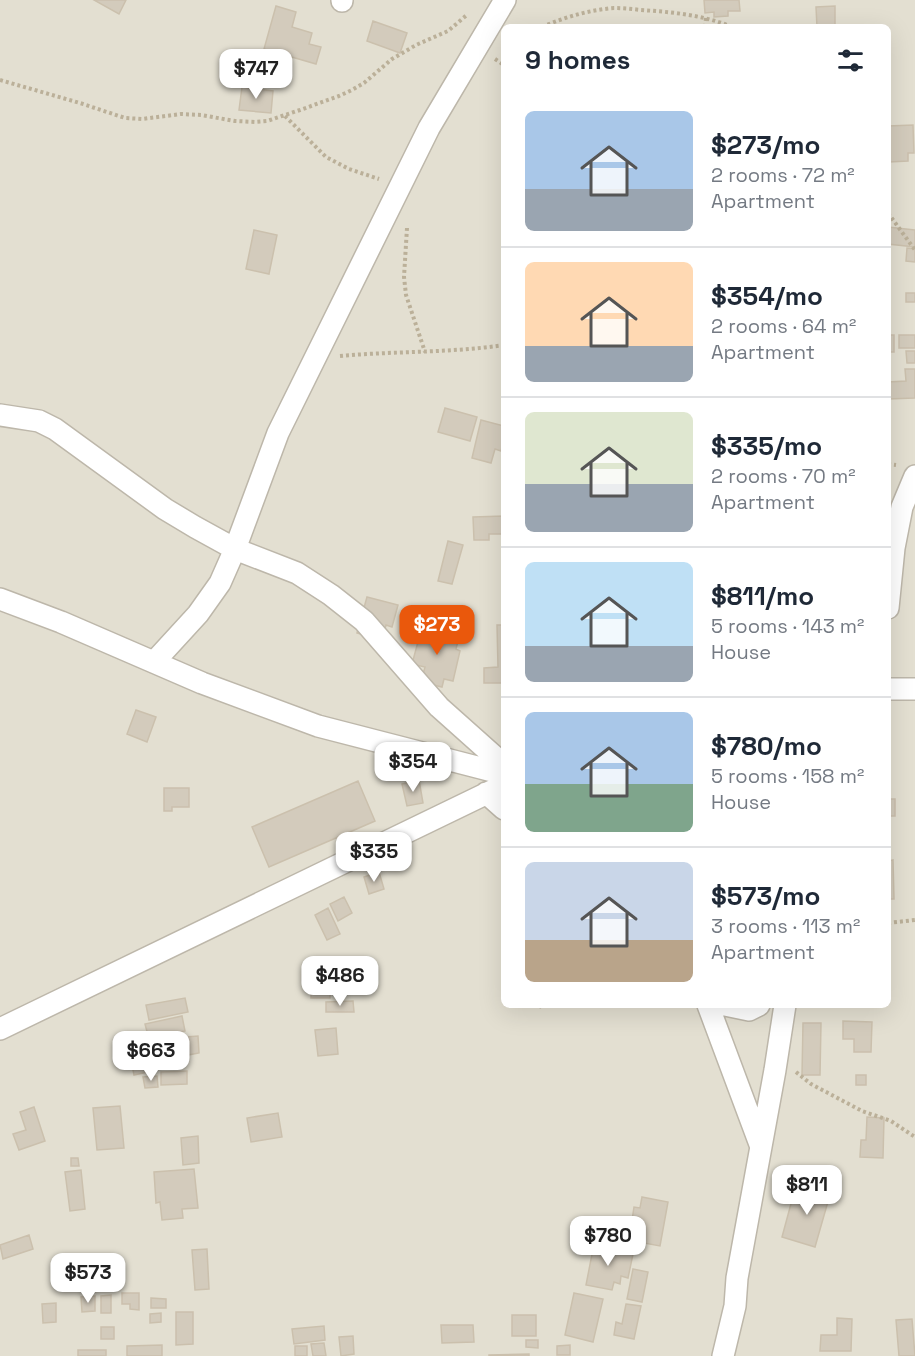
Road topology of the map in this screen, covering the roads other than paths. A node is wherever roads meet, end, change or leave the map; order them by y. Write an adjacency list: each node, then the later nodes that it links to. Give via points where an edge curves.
1 (505, 0): 4 (street, via 429,128 314,359 278,433)
2 (0, 415): 4 (street, via 39,421 55,429 165,509)
3 (915, 476): 5 (street, via 902,507)
4 (235, 549): 7 (street, via 209,599); 10 (street, via 297,573 364,621 439,707)
5 (891, 578)
6 (0, 599): 7 (street)
7 (154, 662): 11 (street, via 318,726)
8 (915, 688): 9 (street)
9 (891, 689)
10 (501, 762)
11 (501, 773)
12 (495, 789): 15 (street)
13 (709, 1008): 16 (street)
14 (784, 1008): 16 (street)
15 (0, 1029)
16 (761, 1148): 17 (street)
17 (723, 1356)

